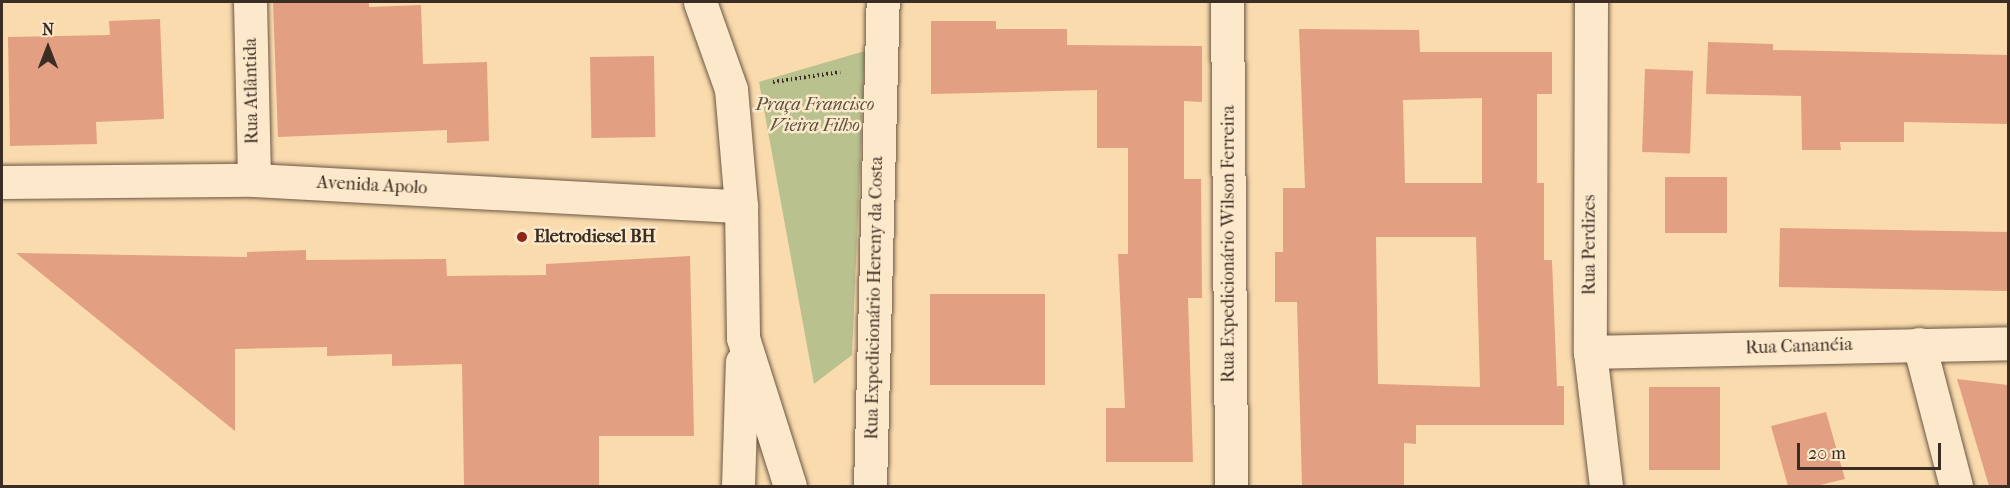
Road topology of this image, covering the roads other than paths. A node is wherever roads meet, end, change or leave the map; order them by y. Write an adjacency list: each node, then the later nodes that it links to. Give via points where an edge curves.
1 (250, 2): 6 (street, Rua Atlântida)
2 (700, 2): 8 (street, via 731,89)
3 (883, 2): 15 (street, Rua Expedicionário Hereny da Costa)
4 (1227, 2): 16 (street, Rua Expedicionário Wilson Ferreira)
5 (1591, 2): 12 (street, Rua Perdizes)
6 (254, 180): 7 (street, Avenida Apolo); 8 (street, Avenida Apolo)
7 (2, 182)
8 (741, 206): 9 (street)
9 (743, 338): 13 (street); 14 (street)
10 (2008, 343): 11 (street, Rua Cananéia)
11 (1919, 344): 12 (street, Rua Cananéia); 18 (street)
12 (1590, 352): 17 (street, Rua Perdizes)
13 (738, 486)
14 (790, 486)
15 (870, 486)
16 (1231, 486)
17 (1606, 486)
18 (1956, 486)

